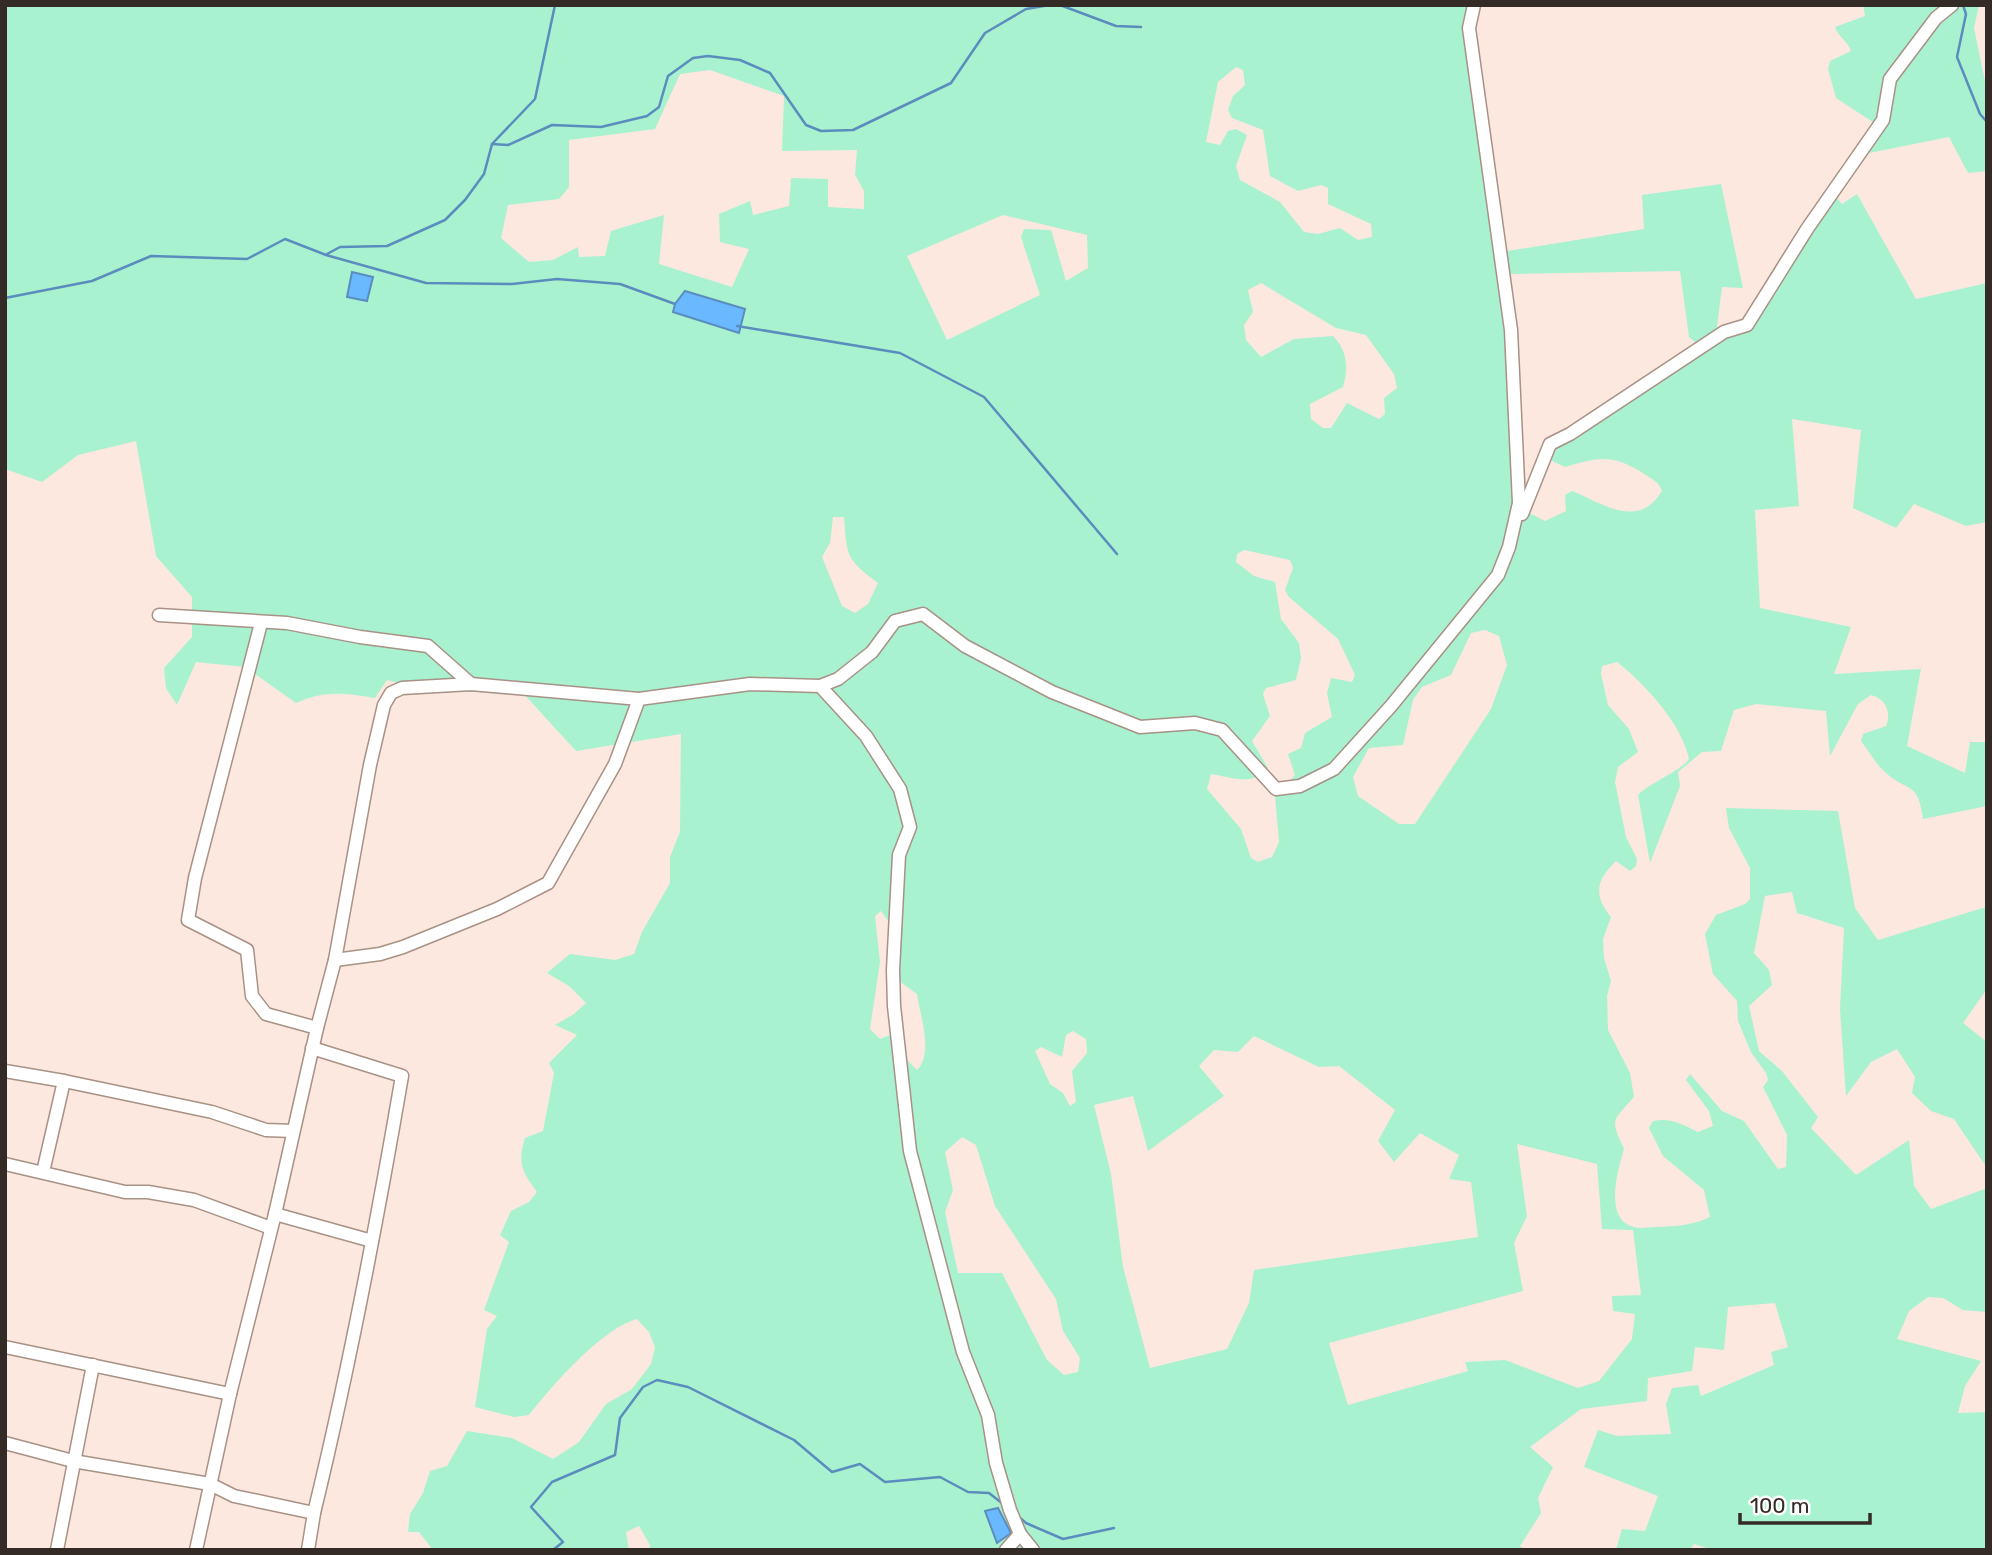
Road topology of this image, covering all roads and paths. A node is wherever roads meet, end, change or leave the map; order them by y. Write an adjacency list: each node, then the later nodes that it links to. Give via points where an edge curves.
1 (1474, 5): 3 (street, via 1469,28 1511,330 1519,503)
2 (1952, 5): 3 (street, via 1936,18 1890,79 1882,120 1747,325 1724,332 1550,444)
3 (1509, 547): 7 (street, via 1498,575 1391,706 1335,769 1300,786 1276,789 1223,730 1195,723 1140,727 1052,692 965,646 923,614 895,621 872,652)
4 (159, 615): 5 (street)
5 (261, 623): 6 (street, via 287,623 428,646); 10 (street, via 188,920 247,950 252,996 266,1014)
6 (471, 684): 8 (street); 9 (street, via 402,688 391,693 384,705)
7 (820, 686): 8 (street, via 750,684); 27 (street, via 866,736 900,789 910,827 900,855 893,970 910,1151 963,1352 988,1415 996,1463)
8 (639, 699): 9 (street, via 615,764 548,883 498,909 403,947)
9 (335, 960): 10 (street)
10 (317, 1028): 11 (street)
11 (312, 1048): 14 (street); 19 (street, via 402,1076)
12 (5, 1071): 13 (street)
13 (64, 1081): 14 (street, via 212,1112 266,1130); 16 (street)
14 (293, 1131): 17 (street)
15 (5, 1164): 16 (street)
16 (43, 1172): 18 (street, via 125,1192 194,1200)
17 (275, 1213): 18 (street); 19 (street)
18 (271, 1228): 22 (street)
19 (372, 1241): 26 (street)
20 (5, 1347): 21 (street)
21 (93, 1365): 22 (street); 24 (street)
22 (230, 1394): 25 (street)
23 (5, 1443): 24 (street)
24 (73, 1461): 25 (street); 28 (street)
25 (211, 1484): 26 (street, via 234,1496); 29 (street)
26 (314, 1513): 30 (street)
27 (1020, 1534): 31 (street); 32 (street)
28 (58, 1550)
29 (196, 1550)
30 (308, 1550)
31 (1006, 1550)
32 (1033, 1550)

